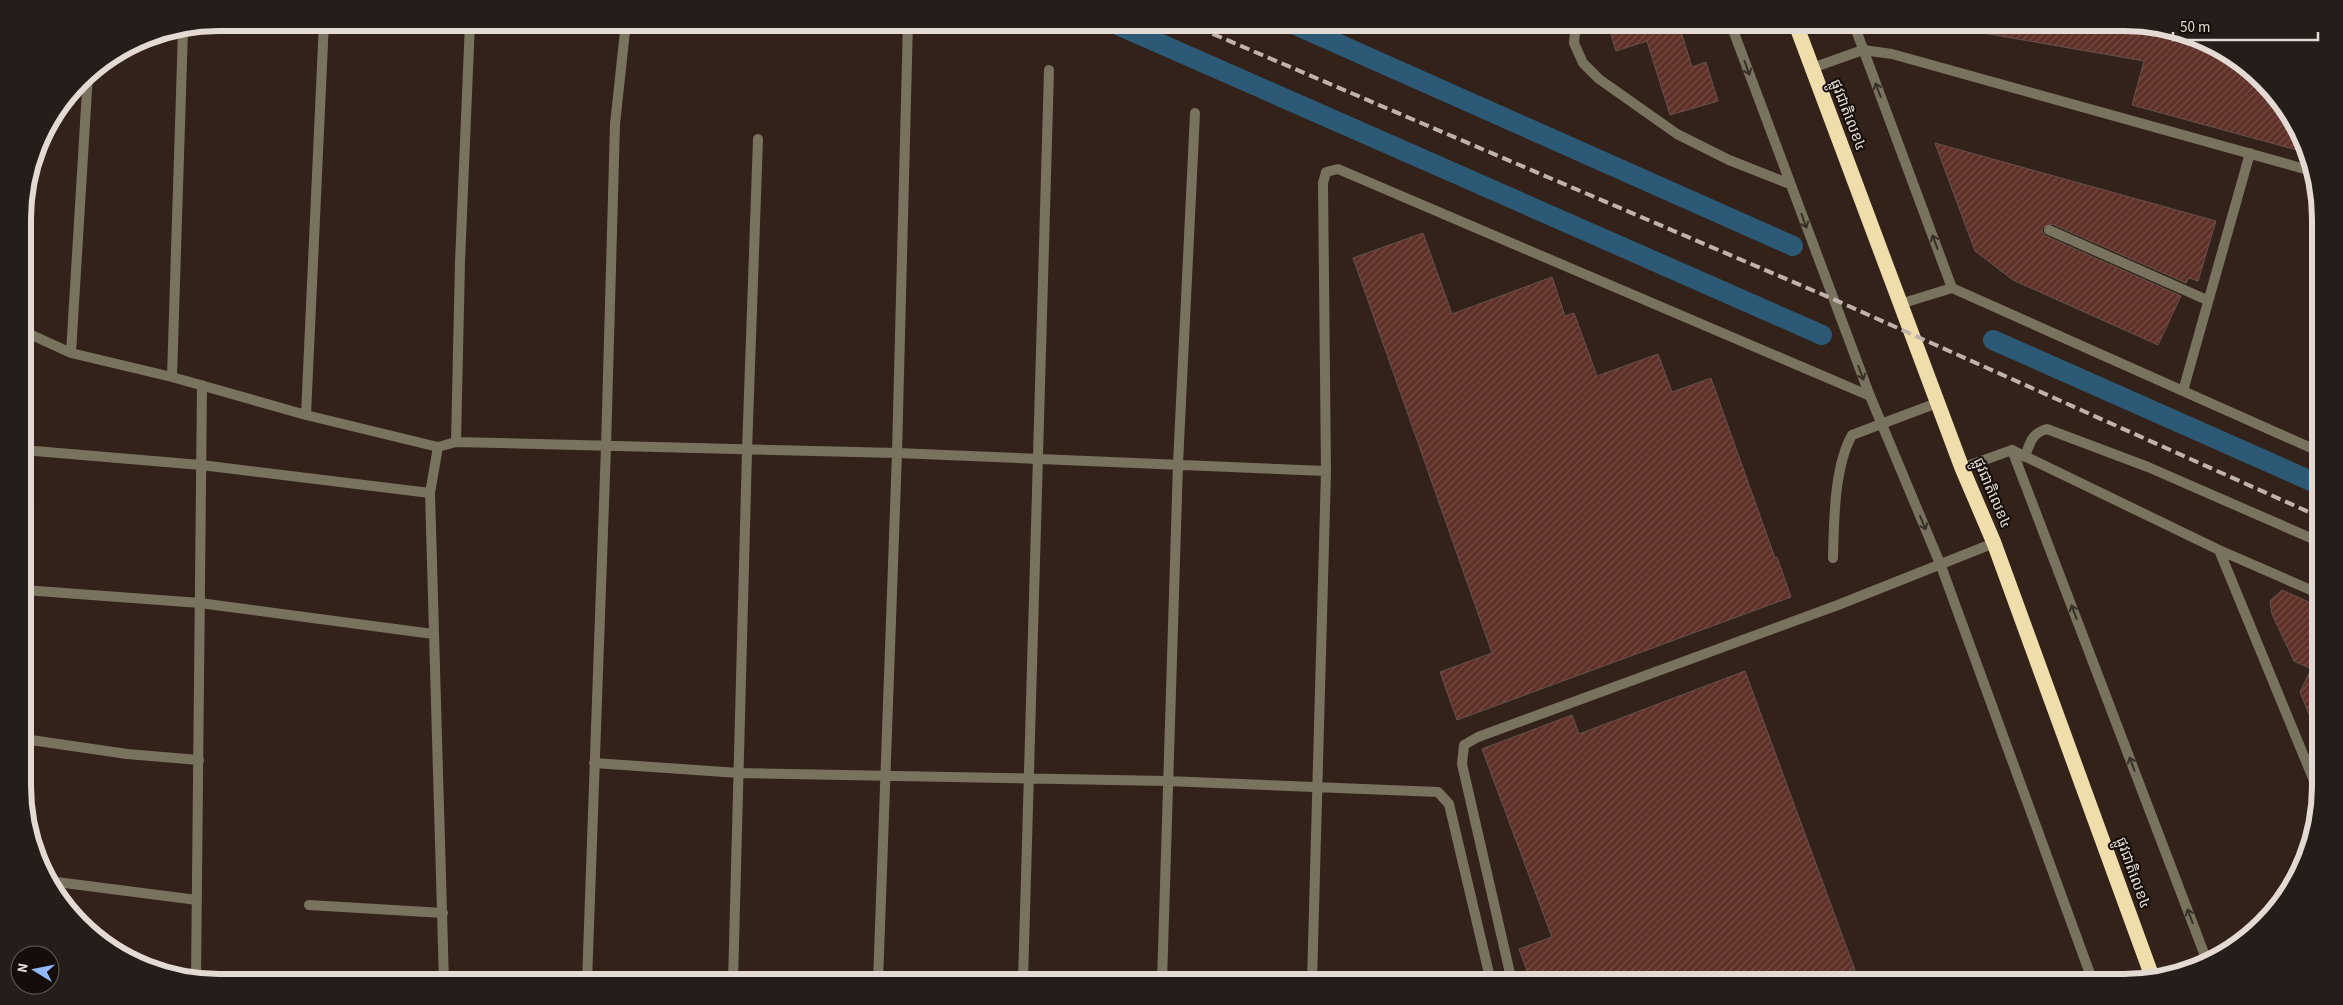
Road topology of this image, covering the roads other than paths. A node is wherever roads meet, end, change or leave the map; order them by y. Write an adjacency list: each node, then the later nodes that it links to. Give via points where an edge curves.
1 (324, 31): 30 (street)
2 (470, 31): 32 (street)
3 (625, 31): 34 (street, via 615,124)
4 (908, 31): 39 (street)
5 (1575, 31): 18 (street, via 1574,43 1583,63 1599,79 1677,134 1729,160)
6 (1733, 31): 18 (street, one-way to 18)
7 (1798, 31): 11 (highway, ផ្លូវជាតិលេខ៤)
8 (1856, 31): 10 (street)
9 (183, 35): 25 (street)
10 (1863, 50): 11 (street); 16 (street, via 1892,54); 20 (street, one-way to 10)
11 (1812, 68): 22 (highway, ផ្លូវជាតិលេខ៤)
12 (1049, 70): 41 (street)
13 (87, 85): 24 (street)
14 (1195, 113): 42 (street)
15 (758, 139): 38 (street)
16 (2250, 153): 17 (street); 21 (street)
17 (2304, 169)
18 (1790, 184): 28 (street, one-way to 28)
19 (2049, 230): 21 (street)
20 (1952, 288): 22 (street); 27 (street)
21 (2208, 300): 27 (street)
22 (1900, 304): 29 (highway, ផ្លូវជាតិលេខ៤)
23 (31, 335): 24 (street)
24 (70, 353): 25 (street)
25 (172, 377): 26 (street)
26 (202, 385): 30 (street); 43 (street)
27 (2183, 392): 35 (street)
28 (1870, 396): 31 (street); 45 (street, via 1338,169 1326,172 1323,183)
29 (1937, 403): 31 (street); 44 (highway, ផ្លូវជាតិលេខ៤)
30 (306, 414): 33 (street)
31 (1881, 423): 50 (street, via 1852,434 1846,447 1836,507); 51 (street, one-way to 51)
32 (456, 442): 33 (street); 34 (street)
33 (438, 447): 46 (street)
34 (606, 447): 38 (street); 60 (street)
35 (2312, 448)
36 (2012, 450): 40 (street); 44 (street); 71 (street, one-way to 36)
37 (31, 451): 43 (street)
38 (747, 451): 39 (street); 61 (street)
39 (897, 453): 41 (street); 63 (street)
40 (2025, 457): 47 (street, via 2031,438 2047,429 2148,468); 49 (street)
41 (1038, 460): 42 (street); 64 (street)
42 (1178, 464): 45 (street); 65 (street)
43 (201, 465): 46 (street); 54 (street)
44 (1962, 468): 48 (highway, ផ្លូវជាតិលេខ៤)
45 (1326, 471): 66 (street)
46 (430, 494): 55 (street)
47 (2312, 539)
48 (1994, 544): 51 (street); 73 (highway, ផ្លូវជាតិលេខ៤)
49 (2219, 550): 53 (street); 57 (street)
50 (1833, 558)
51 (1941, 566): 82 (street, via 1478,737 1464,745 1462,764); 83 (street)
52 (31, 591): 54 (street)
53 (2312, 591)
54 (200, 603): 55 (street); 58 (street)
55 (433, 634): 70 (street)
56 (31, 740): 58 (street, via 127,754)
57 (2305, 758): 59 (street); 62 (street)
58 (199, 760): 68 (street)
59 (2312, 762)
60 (594, 763): 61 (street); 75 (street)
61 (739, 773): 63 (street); 76 (street)
62 (2312, 776)
63 (886, 777): 64 (street); 77 (street)
64 (1028, 778): 65 (street); 78 (street)
65 (1167, 781): 66 (street); 79 (street)
66 (1319, 786): 80 (street); 81 (street, via 1438,792 1445,797)
67 (58, 882): 68 (street)
68 (197, 900): 72 (street)
69 (309, 905): 70 (street)
70 (443, 913): 74 (street)
71 (2205, 955)
72 (196, 972)
73 (2150, 972)
74 (444, 974)
75 (587, 974)
76 (733, 974)
77 (878, 974)
78 (1023, 974)
79 (1162, 974)
80 (1312, 974)
81 (1489, 974)
82 (1510, 974)
83 (2090, 974)

